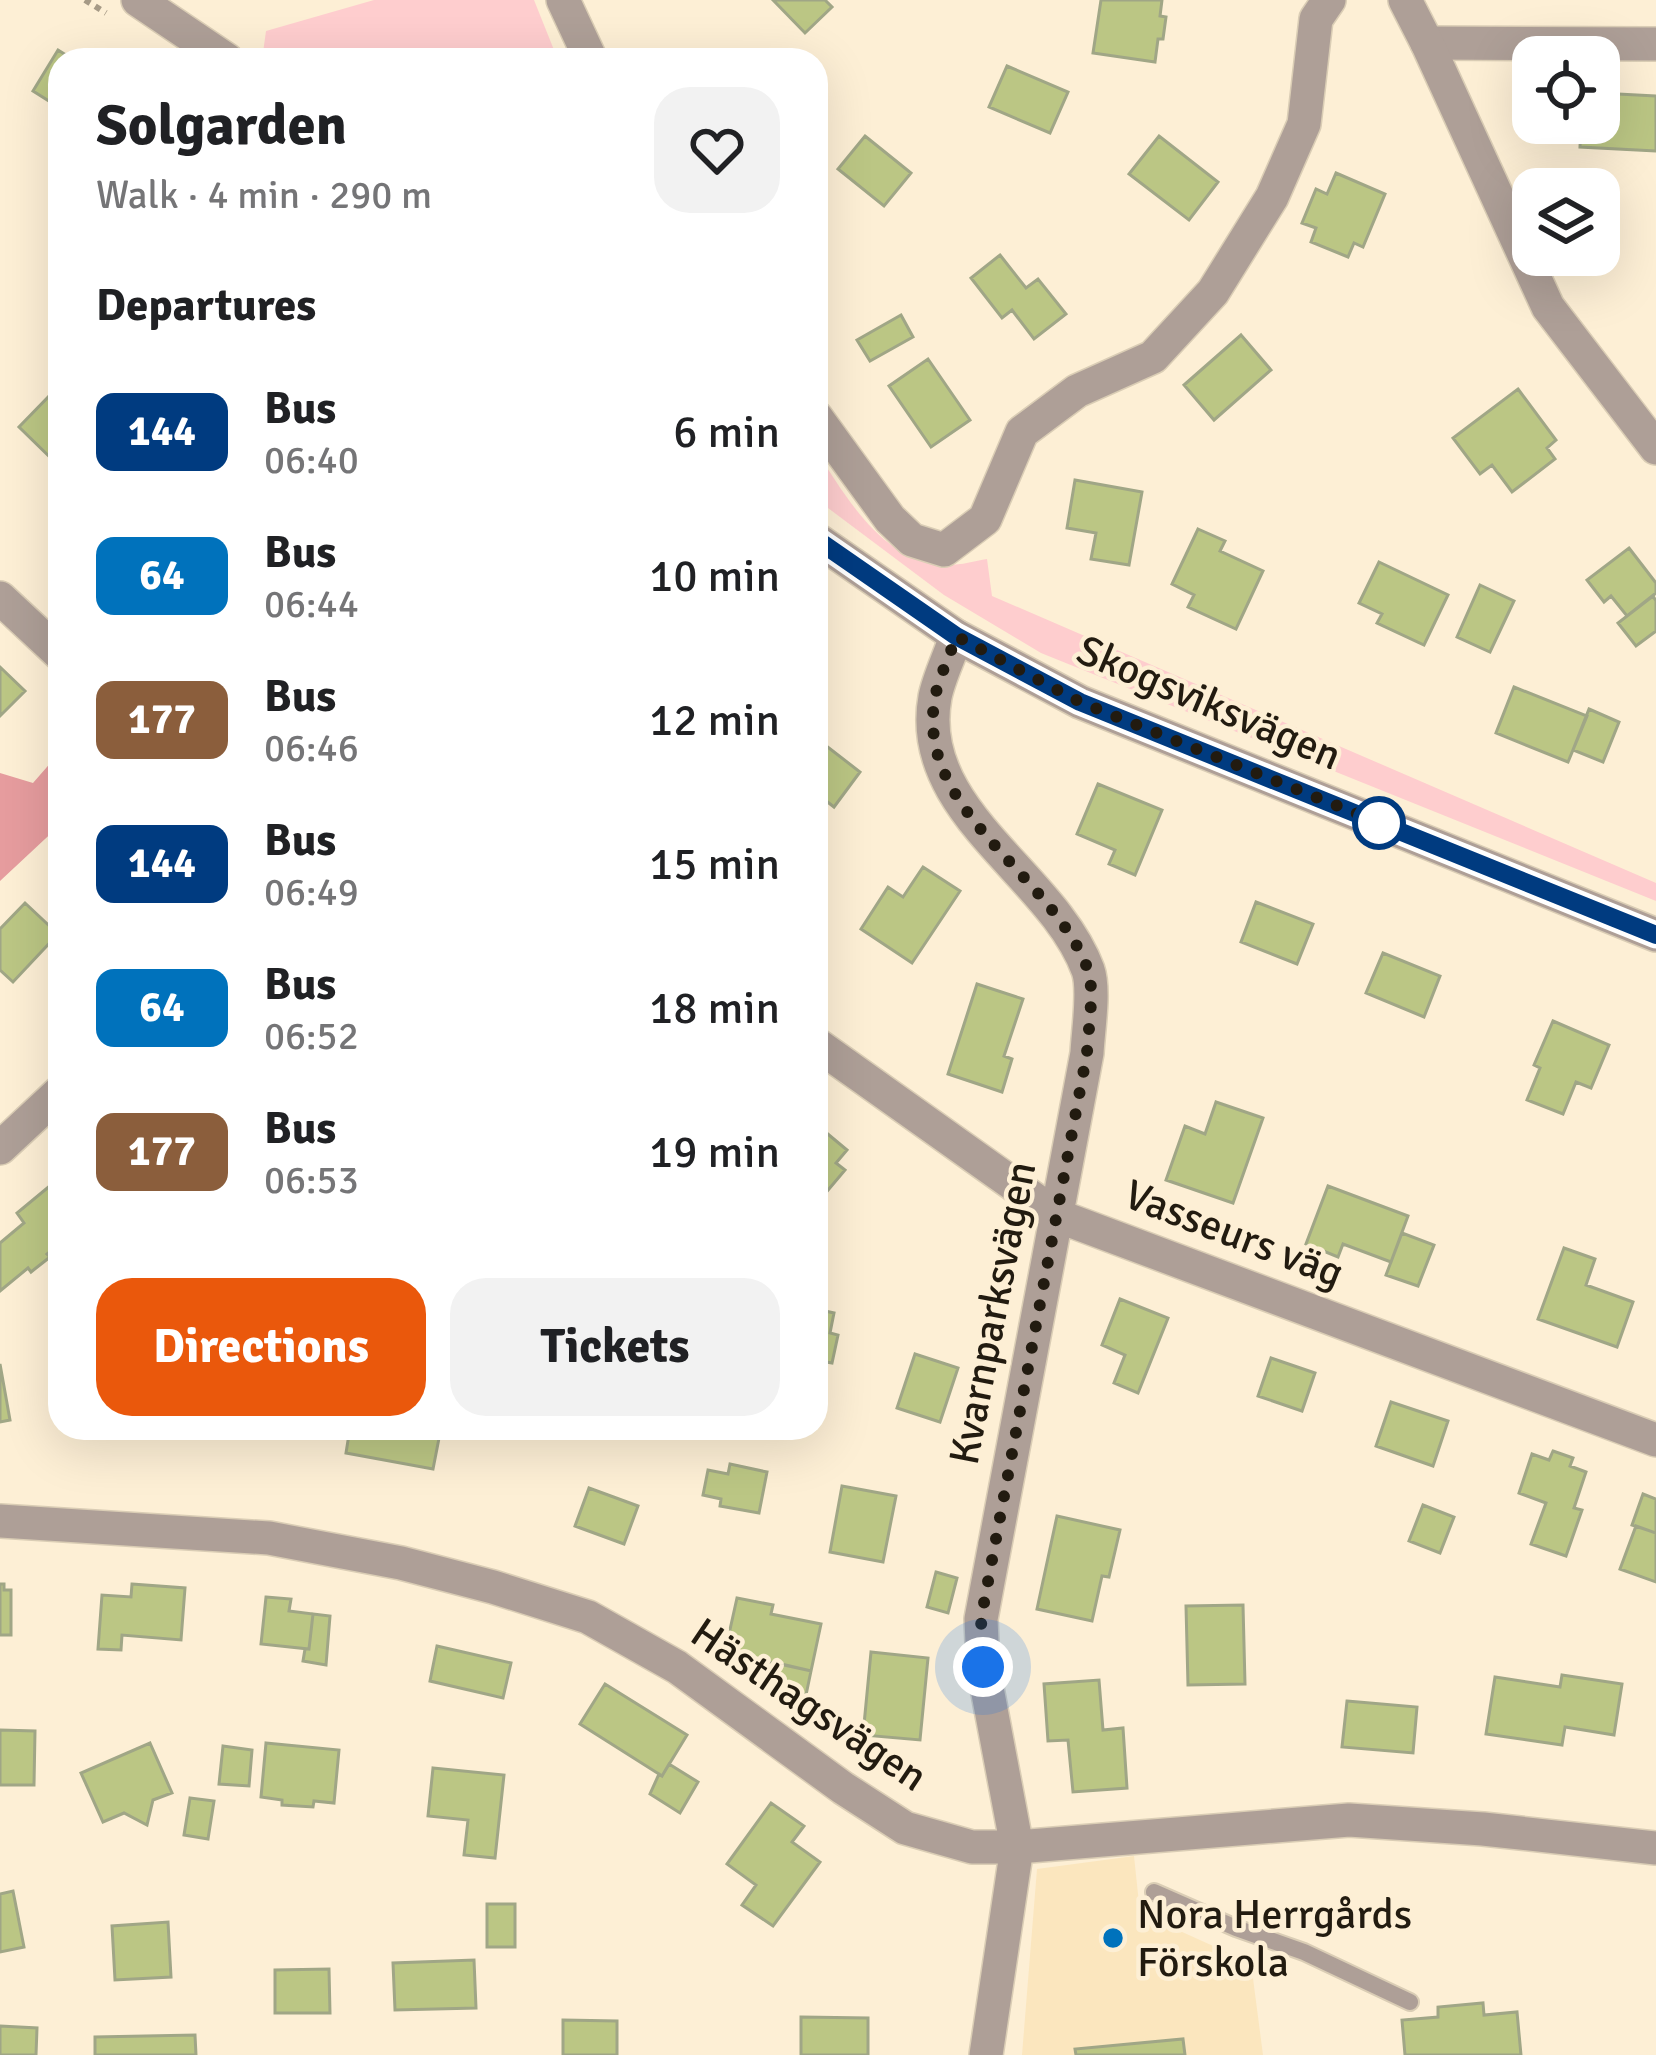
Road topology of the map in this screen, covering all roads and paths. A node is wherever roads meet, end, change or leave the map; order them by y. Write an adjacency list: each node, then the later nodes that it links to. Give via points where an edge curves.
1 (138, 0): 7 (street)
2 (563, 0): 8 (street)
3 (1329, 0): 9 (street, via 1316,19 1304,124 1272,197 1213,292 1153,357 1077,391 1022,432 985,518 944,550 912,540)
4 (1405, 0): 5 (street)
5 (1427, 43): 6 (street); 10 (street, via 1548,307)
6 (1656, 44)
7 (209, 48)
8 (585, 48)
9 (828, 434)
10 (1656, 448)
11 (828, 547): 13 (street, Skogsviksvägen)
12 (0, 598): 14 (street)
13 (956, 636): 15 (street, Skogsviksvägen, via 1080,702); 19 (street, Kvarnparksvägen, via 935,698 934,745 946,778 974,823 1042,895 1091,975 1087,1053)
14 (48, 643)
15 (1656, 935)
16 (828, 1053): 19 (street, Vasseurs väg)
17 (48, 1103): 18 (street)
18 (0, 1148)
19 (1058, 1216): 20 (street, Vasseurs väg); 22 (street, Kvarnparksvägen, via 981,1619)
20 (1656, 1441)
21 (0, 1521): 22 (street, Hästhagsvägen, via 269,1538 401,1563 569,1611 677,1667 905,1828 972,1847)
22 (1017, 1847): 23 (street, Hästhagsvägen, via 1348,1820); 26 (street, Kvarnparksvägen)
23 (1656, 1848)
24 (1154, 1892): 25 (lane)
25 (1410, 2002)
26 (986, 2055)

